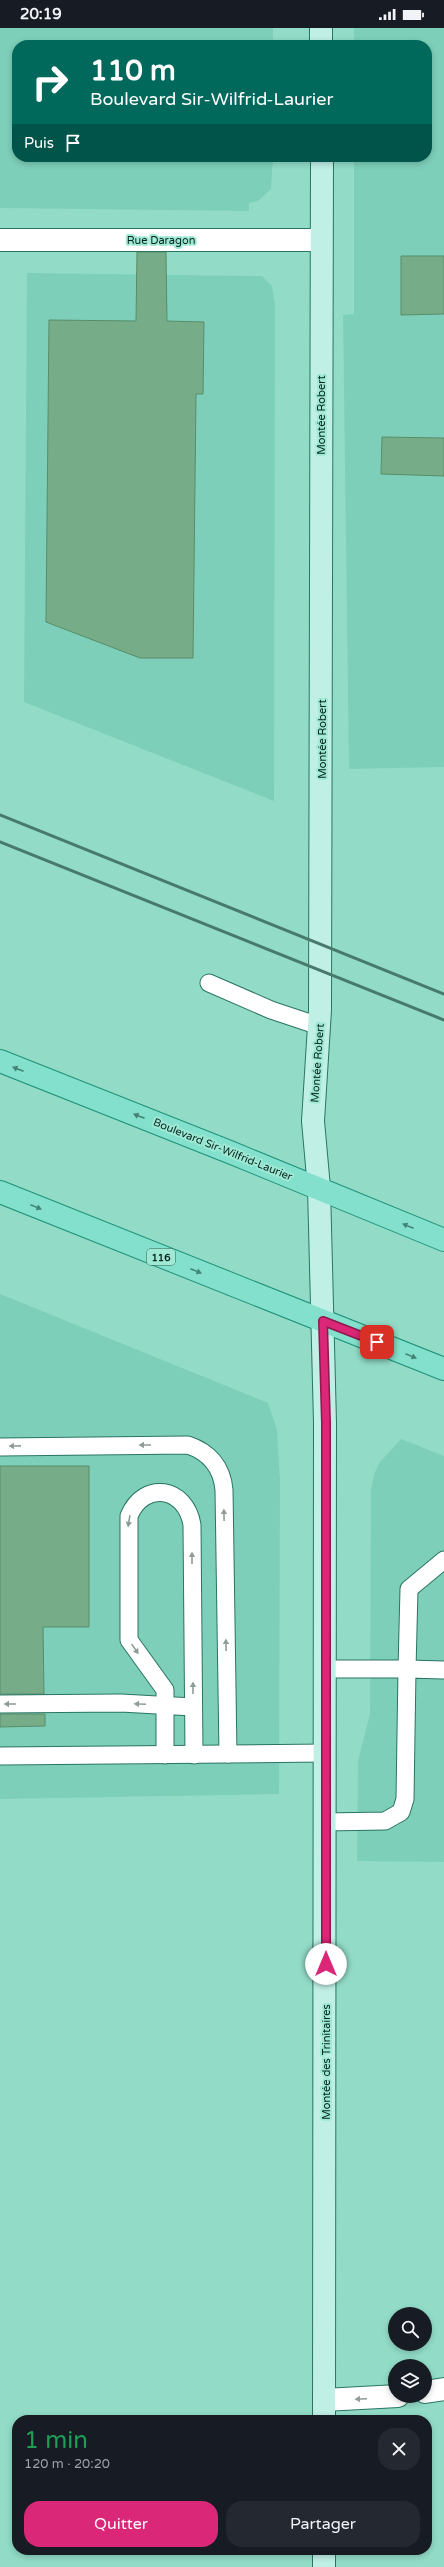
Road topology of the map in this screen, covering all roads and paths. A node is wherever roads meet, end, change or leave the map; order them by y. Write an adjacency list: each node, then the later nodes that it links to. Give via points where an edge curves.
1 (321, 28): 2 (street)
2 (321, 40)
3 (322, 162): 5 (street, Montée Robert)
4 (0, 240): 5 (street, Rue Daragon)
5 (321, 240): 7 (street, Montée Robert, via 322,784)
6 (210, 983): 7 (lane, via 271,1010)
7 (319, 1026): 9 (street, Montée Robert, via 313,1121)
8 (0, 1062): 9 (main road, Boulevard Sir-Wilfrid-Laurier, one-way to 8)
9 (319, 1188): 11 (main road, Boulevard Sir-Wilfrid-Laurier, one-way to 9); 12 (street, Montée Robert)
10 (0, 1192): 12 (main road, 116, one-way to 12)
11 (444, 1240)
12 (323, 1321): 13 (main road, 116, one-way to 13); 16 (street, Montée des Trinitaires)
13 (444, 1369)
14 (0, 1446): 23 (lane, one-way to 14, via 224,1490 223,1480 214,1461 197,1448 188,1445)
15 (444, 1560): 17 (lane, via 409,1589)
16 (326, 1669): 17 (lane); 22 (street, Montée des Trinitaires)
17 (407, 1669): 18 (lane); 27 (lane, via 405,1799 401,1812 384,1821)
18 (444, 1670)
19 (0, 1704): 20 (lane, one-way to 19)
20 (165, 1705): 21 (lane); 21 (lane, one-way to 20, via 192,1521 183,1502 160,1492 144,1496 128,1516 129,1640 164,1690); 24 (lane)
21 (193, 1707): 25 (lane)
22 (325, 1753): 23 (lane); 27 (street, Montée des Trinitaires)
23 (228, 1754): 25 (lane)
24 (165, 1755): 25 (lane); 26 (lane)
25 (194, 1755)
26 (0, 1756)
27 (325, 1822): 31 (street, Montée des Trinitaires)
28 (444, 2389): 29 (street)
29 (432, 2391)
30 (388, 2398): 31 (street, one-way to 31)
31 (324, 2410)
32 (324, 2555): 33 (street)
33 (324, 2567)

